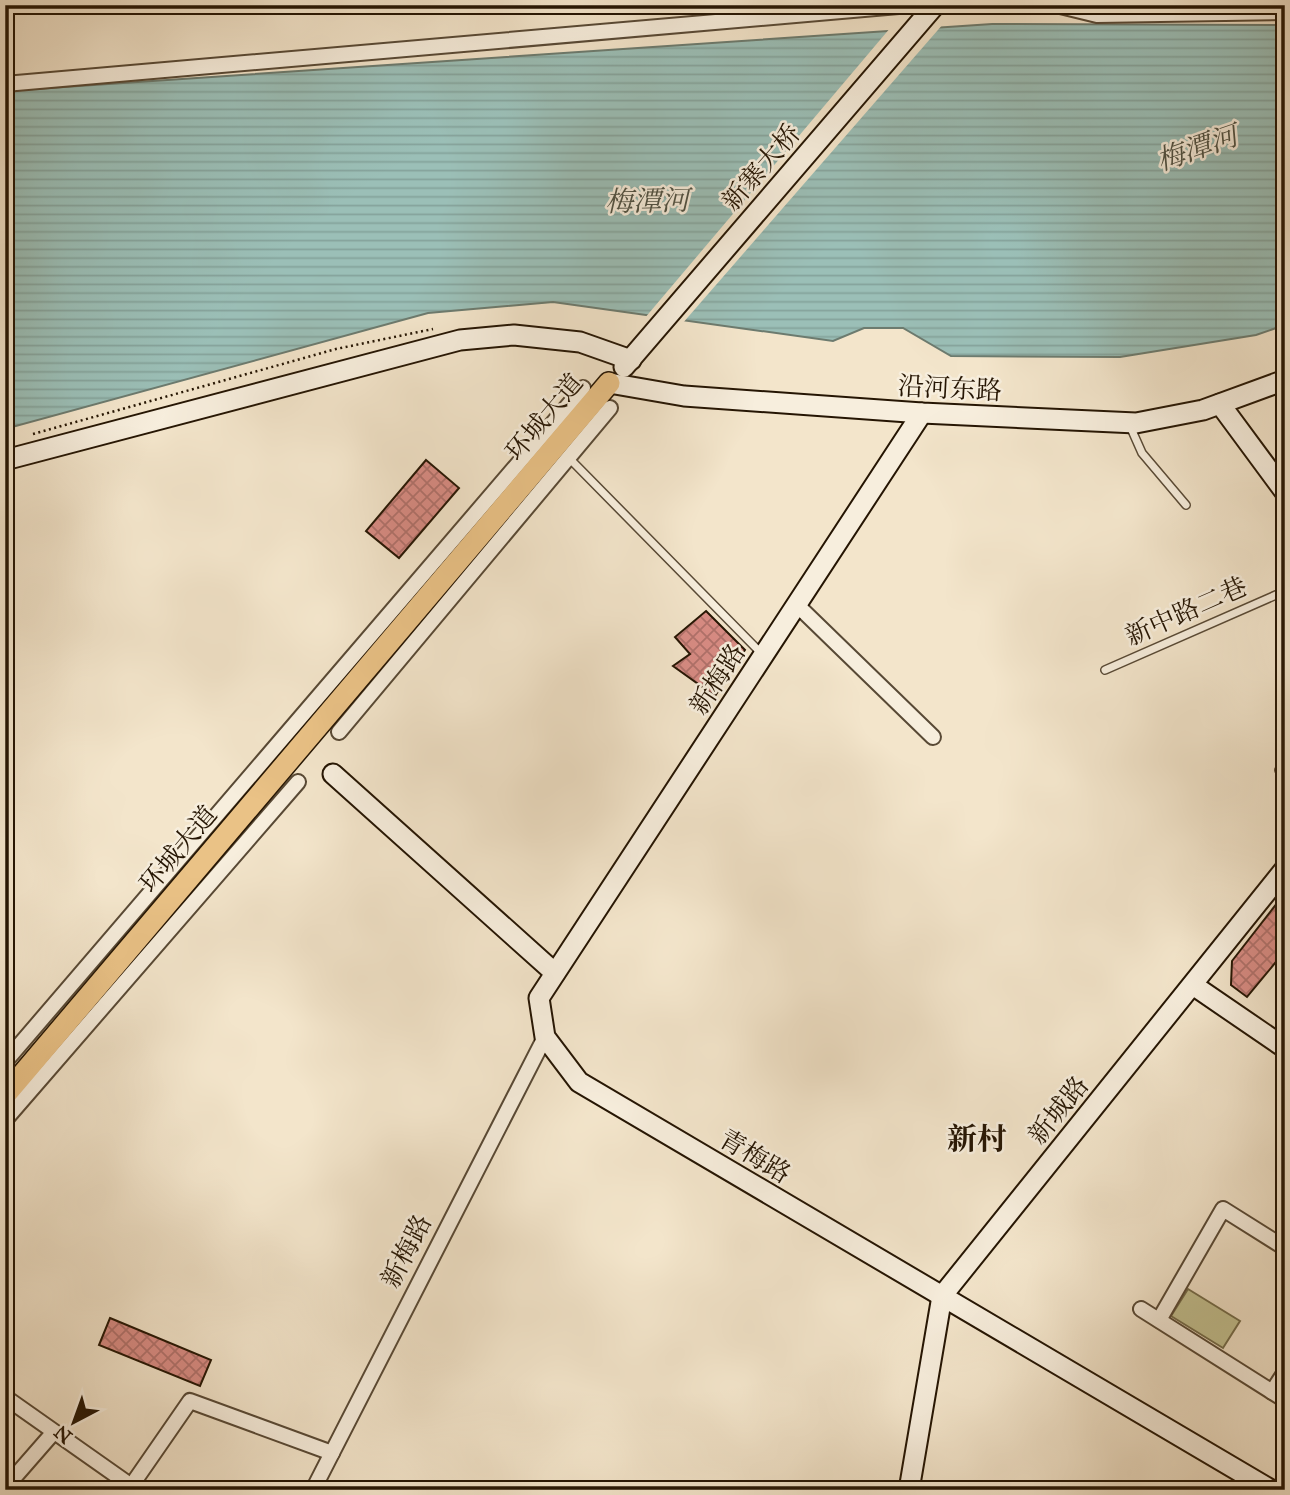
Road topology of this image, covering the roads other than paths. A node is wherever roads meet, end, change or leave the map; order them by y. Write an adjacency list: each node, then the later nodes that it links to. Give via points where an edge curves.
1 (1056, 5): 3 (street, via 1097,15)
2 (923, 9): 4 (street); 5 (main road, 新寨大桥)
3 (1285, 12)
4 (5, 84)
5 (634, 356): 7 (main road, 新寨大桥); 14 (main road, via 580,342 514,335 460,340)
6 (1285, 380): 9 (main road, 沿河东路)
7 (608, 383): 11 (main road, 沿河东路, via 684,396); 33 (main road, 环城大道, via 596,387); 34 (main road, 环城大道)
8 (583, 388): 32 (street)
9 (1220, 404): 12 (main road, 沿河东路); 15 (main road)
10 (610, 408): 13 (street)
11 (922, 413): 12 (main road, 沿河东路); 18 (main road, 新梅路)
12 (1128, 422): 16 (lane, via 1142,453)
13 (568, 458): 19 (lane); 21 (street)
14 (5, 460)
15 (1285, 492)
16 (1186, 505)
17 (1285, 591): 20 (lane, 新中路二巷)
18 (797, 605): 19 (main road, 新梅路); 22 (street)
19 (763, 656): 28 (main road, 新梅路)
20 (1105, 670)
21 (339, 732)
22 (933, 737)
23 (1285, 764): 24 (lane)
24 (1279, 770)
25 (333, 774): 28 (main road)
26 (298, 782): 35 (street)
27 (1285, 869): 29 (main road, 新城路)
28 (555, 973): 30 (main road, 青梅路, via 539,999)
29 (1193, 985): 31 (main road); 37 (main road, 新城路)
30 (545, 1037): 37 (main road, 青梅路, via 579,1082); 44 (street, 新梅路)
31 (1285, 1048)
32 (5, 1062)
33 (5, 1082)
34 (5, 1095)
35 (5, 1120)
36 (1285, 1248): 39 (street, via 1223,1209)
37 (942, 1296): 48 (main road, 新城路); 49 (main road, 青梅路)
38 (1141, 1309): 39 (street)
39 (1158, 1320): 41 (street)
40 (1285, 1372): 41 (street)
41 (1278, 1396)
42 (5, 1397): 43 (street)
43 (54, 1433): 45 (street); 46 (street)
44 (332, 1453): 45 (street, via 190,1401); 47 (street, 新梅路)
45 (137, 1484)
46 (5, 1488)
47 (313, 1490)
48 (909, 1490)
49 (1271, 1490)

